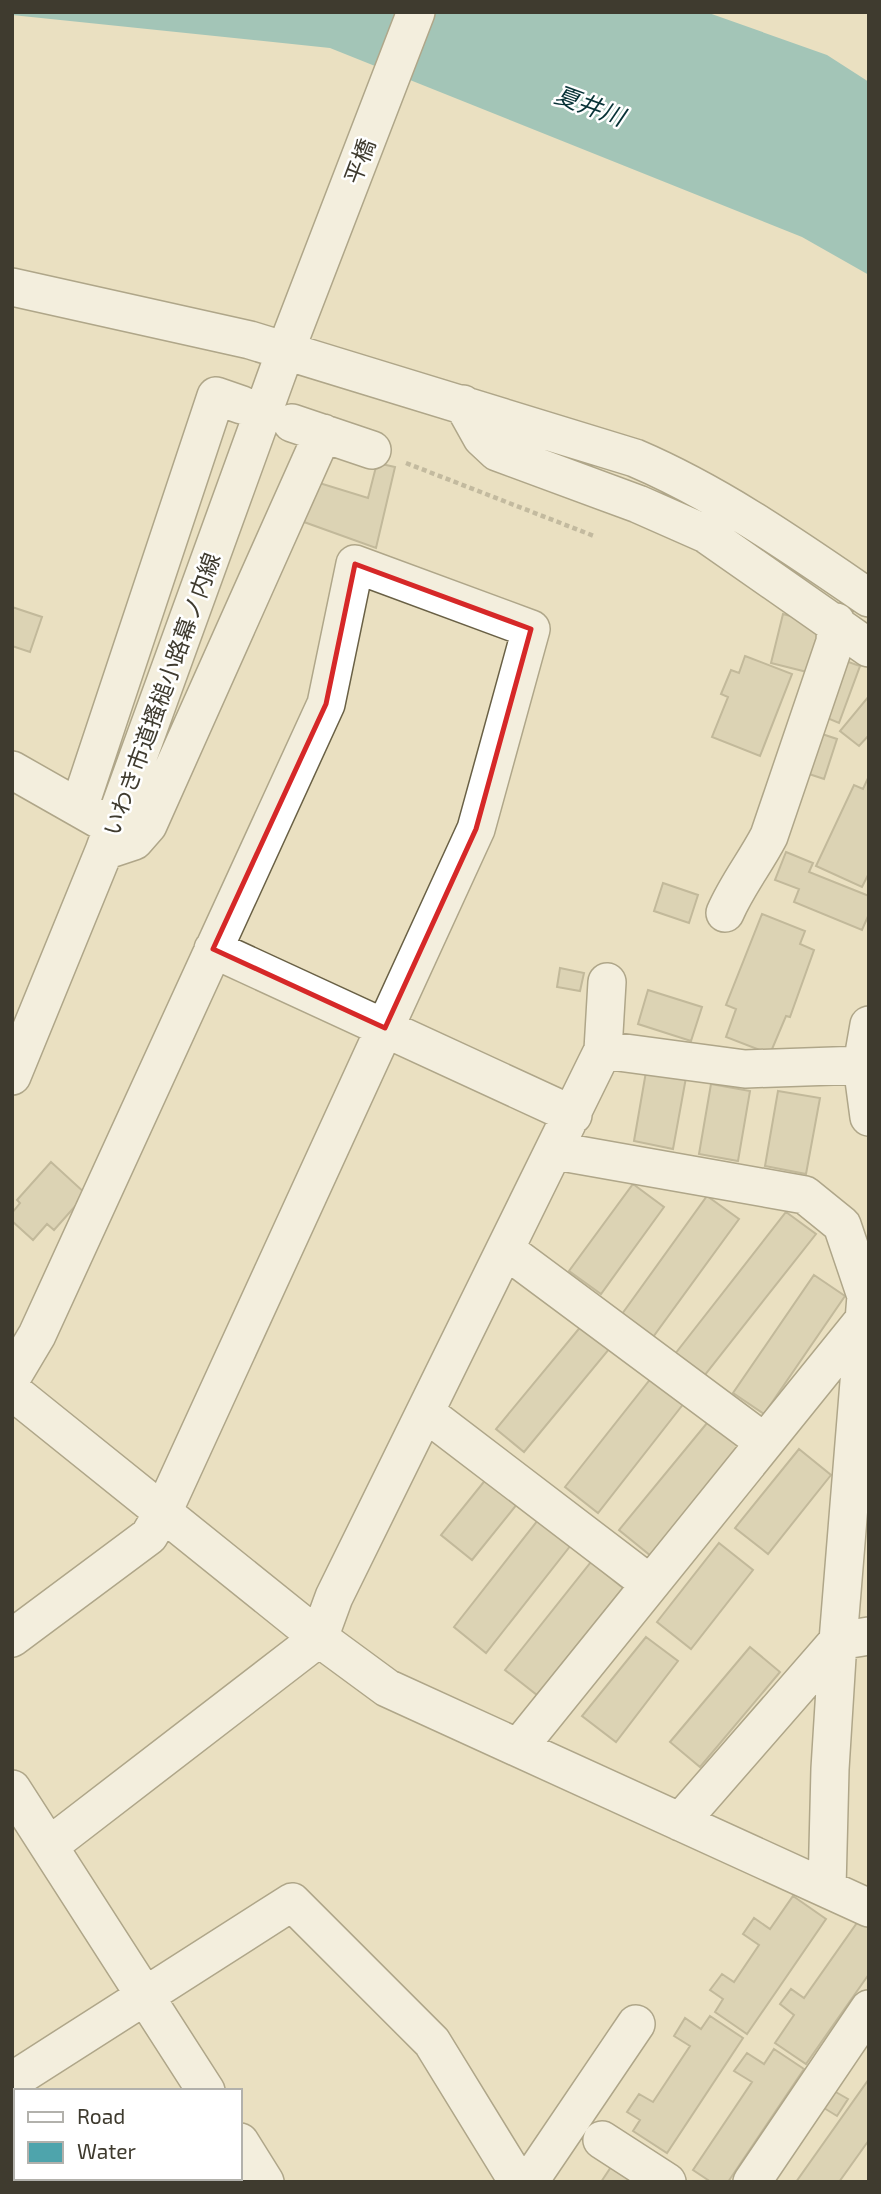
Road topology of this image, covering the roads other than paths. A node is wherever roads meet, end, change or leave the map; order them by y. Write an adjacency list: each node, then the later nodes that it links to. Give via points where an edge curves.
1 (416, 12): 3 (street, 平橋)
2 (13, 287): 4 (street, via 250,340)
3 (302, 309): 4 (street, いわき市道搔槌小路幕ノ内線)
4 (285, 352): 5 (street); 13 (street, いわき市道搔槌小路幕ノ内線)
5 (463, 404): 8 (street, via 635,458 687,480); 9 (street, via 482,438 497,452 638,503 706,534)
6 (242, 405): 12 (street, via 216,396)
7 (372, 450): 13 (street, via 308,428 148,825 134,841)
8 (869, 598)
9 (836, 622): 10 (street); 14 (street, via 835,642 769,836)
10 (869, 648)
11 (12, 770): 12 (street)
12 (79, 808): 13 (street)
13 (108, 839): 21 (street, いわき市道搔槌小路幕ノ内線)
14 (724, 913)
15 (214, 949): 18 (street); 18 (street, via 326,704 355,564 531,629 476,829); 27 (street, via 37,1335)
16 (607, 982): 19 (street)
17 (869, 1025): 20 (street)
18 (385, 1028): 22 (street); 31 (street)
19 (603, 1050): 20 (street, via 745,1069); 22 (street)
20 (862, 1065): 23 (street)
21 (12, 1076)
22 (573, 1115): 24 (street)
23 (869, 1117)
24 (556, 1151): 25 (street); 26 (street, via 805,1195 842,1225)
25 (506, 1250): 29 (street); 30 (street)
26 (866, 1300): 30 (street); 35 (street)
27 (12, 1377)
28 (12, 1391): 31 (street)
29 (426, 1413): 32 (street); 34 (street, via 334,1597)
30 (764, 1442): 32 (street)
31 (163, 1512): 33 (street, via 149,1536); 34 (street)
32 (650, 1584): 36 (street)
33 (12, 1638)
34 (319, 1638): 36 (street, via 387,1688); 39 (street)
35 (854, 1639): 38 (street); 40 (street)
36 (519, 1747): 38 (street)
37 (12, 1790): 39 (street)
38 (680, 1822): 40 (street)
39 (49, 1846): 42 (street)
40 (827, 1888): 41 (street)
41 (869, 1908)
42 (145, 1996): 45 (street); 46 (street); 50 (street, via 292,1902 432,2042)
43 (869, 2009): 53 (street)
44 (636, 2024): 51 (street)
45 (12, 2081)
46 (205, 2089)
47 (602, 2140): 52 (street)
48 (242, 2145): 49 (street)
49 (265, 2182)
50 (518, 2182)
51 (529, 2182)
52 (667, 2182)
53 (752, 2182)

